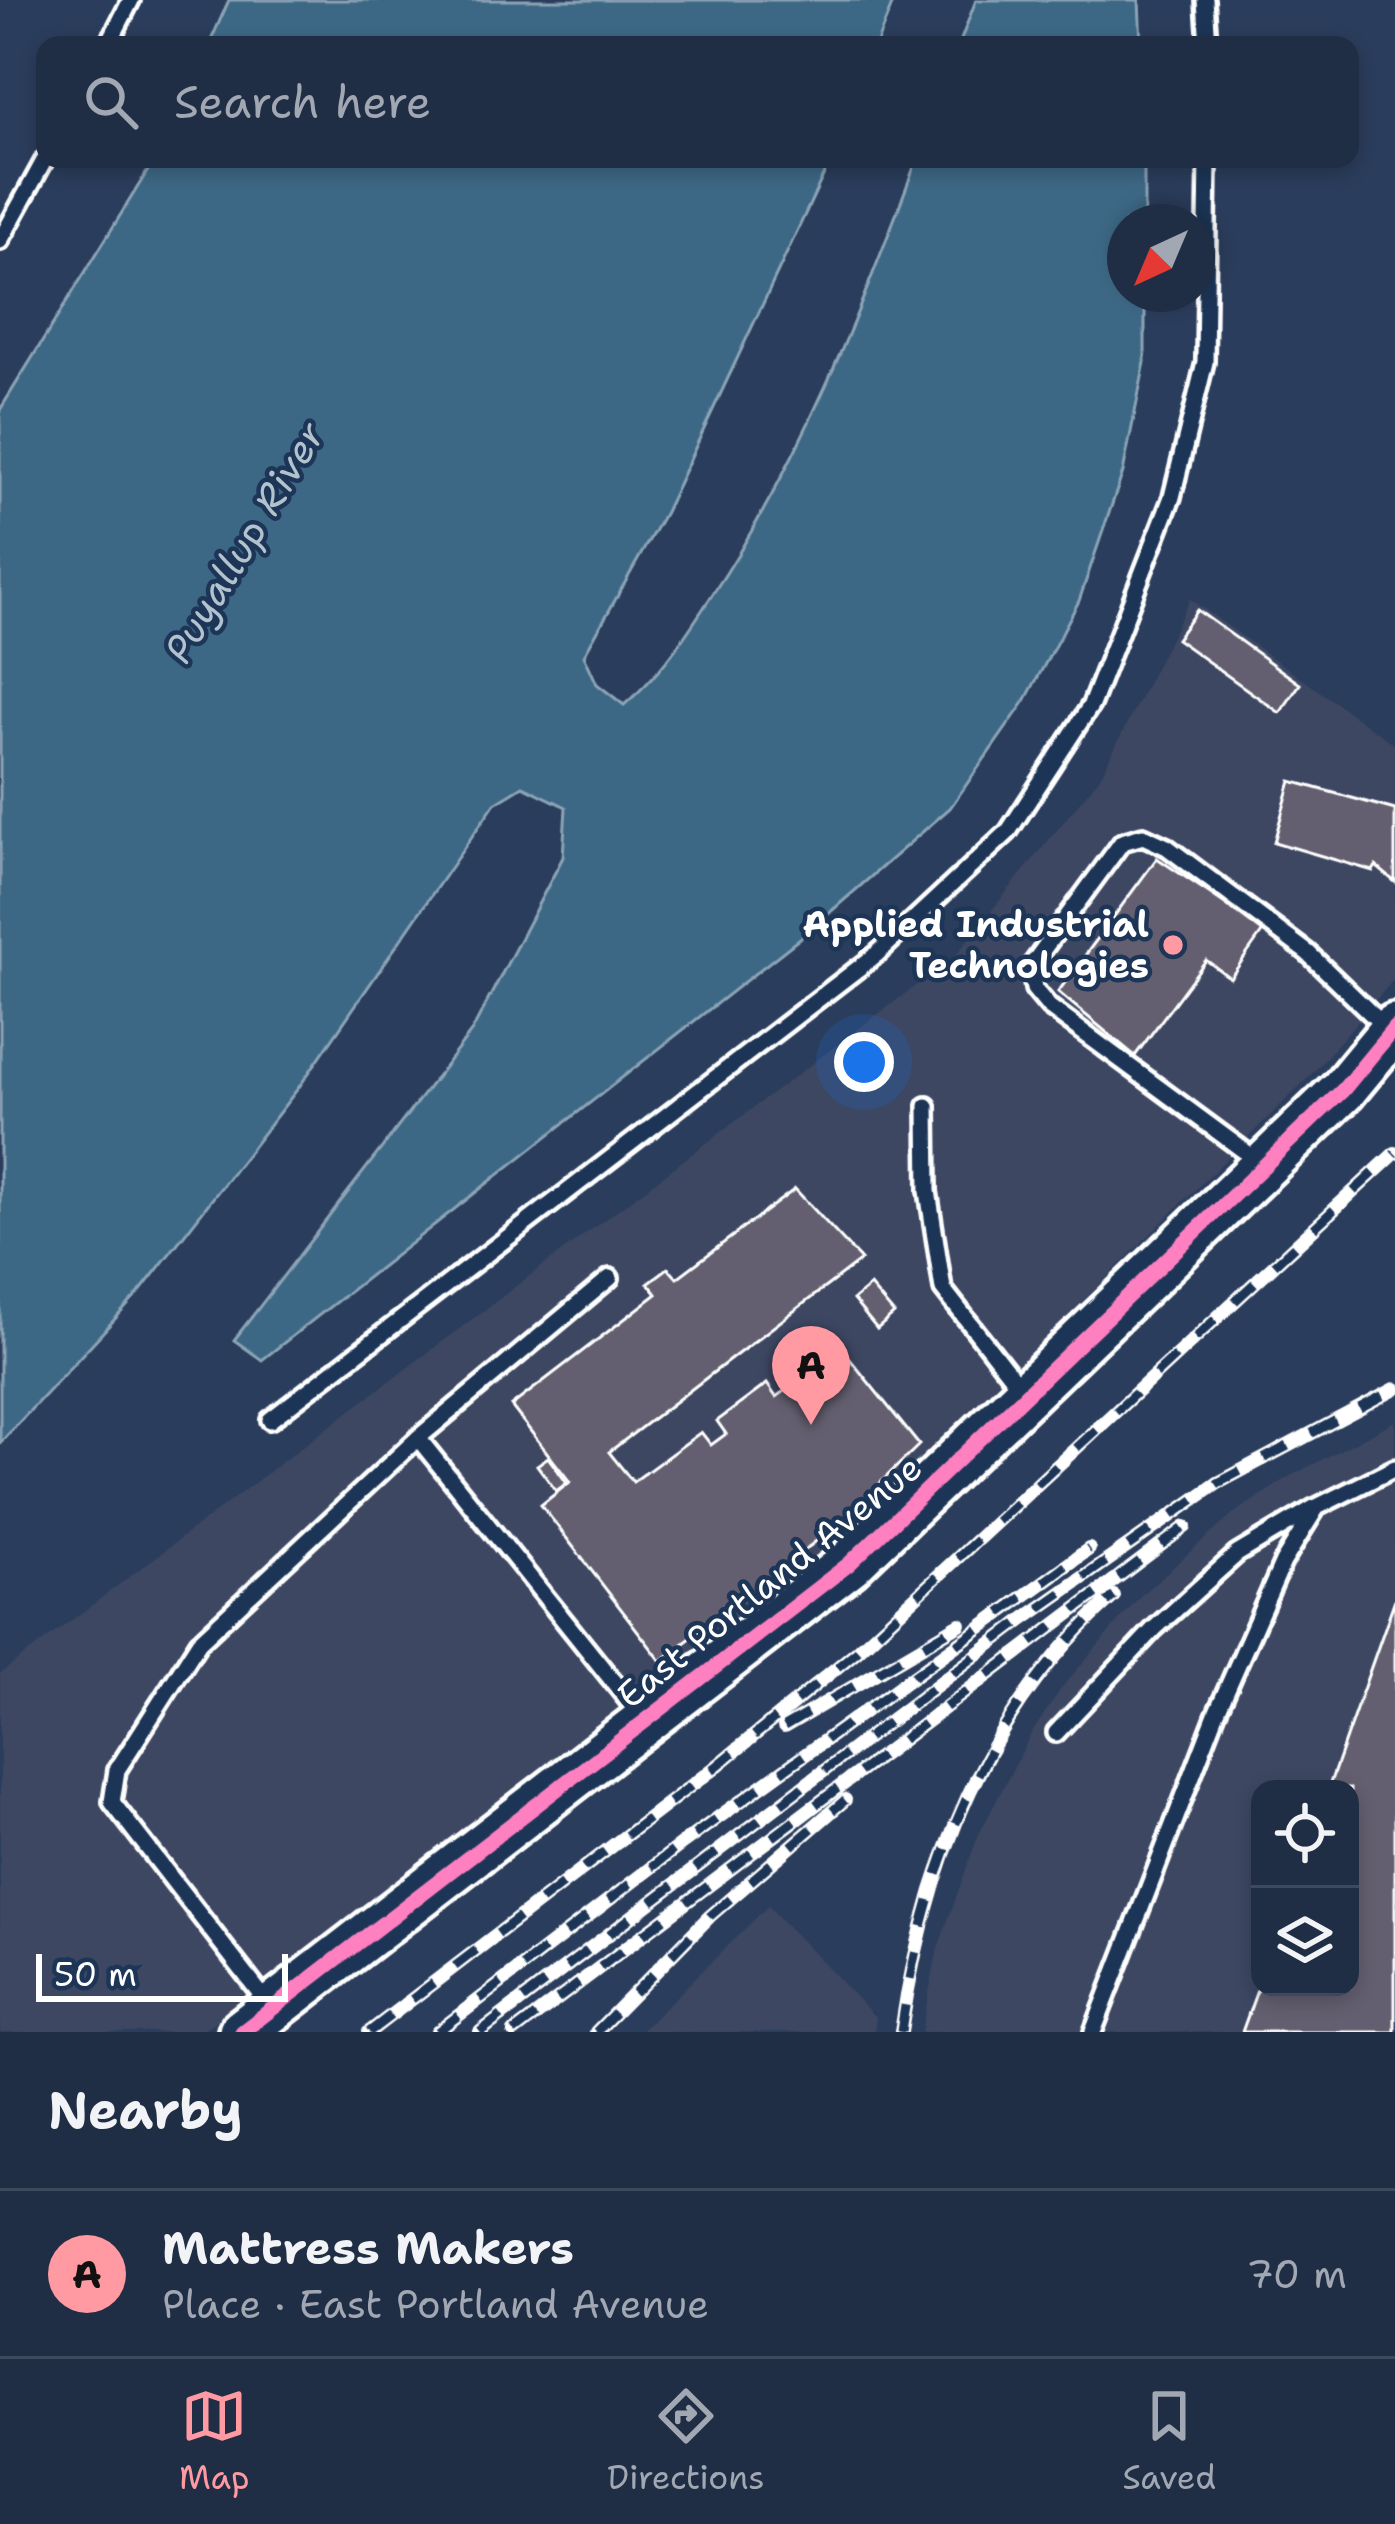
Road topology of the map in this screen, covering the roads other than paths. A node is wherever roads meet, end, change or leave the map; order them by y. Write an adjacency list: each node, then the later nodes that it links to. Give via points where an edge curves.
1 (130, 0): 3 (lane)
2 (1205, 0): 4 (lane)
3 (112, 36)
4 (1207, 36)
5 (40, 168): 7 (lane)
6 (1208, 168): 13 (lane, via 1205,362 1172,497 1091,705 1008,832 877,953)
7 (0, 241)
8 (1393, 1030): 10 (street, East Portland Avenue); 10 (lane, via 1308,953 1167,847 1143,836 1122,842 1031,966 1034,989)
9 (927, 1106): 12 (lane, via 928,1190 944,1289)
10 (1265, 1166): 12 (street, East Portland Avenue)
11 (610, 1278): 14 (lane)
12 (1028, 1396): 17 (street, East Portland Avenue, via 849,1564)
13 (270, 1420)
14 (418, 1438): 17 (lane); 19 (lane, via 199,1642 117,1770 112,1802)
15 (1395, 1468): 16 (lane)
16 (1317, 1507): 18 (lane, via 1237,1554); 20 (lane, via 1283,1562 1216,1714)
17 (646, 1722): 19 (street, East Portland Avenue)
18 (1056, 1732)
19 (257, 2020)
20 (1093, 2032)

